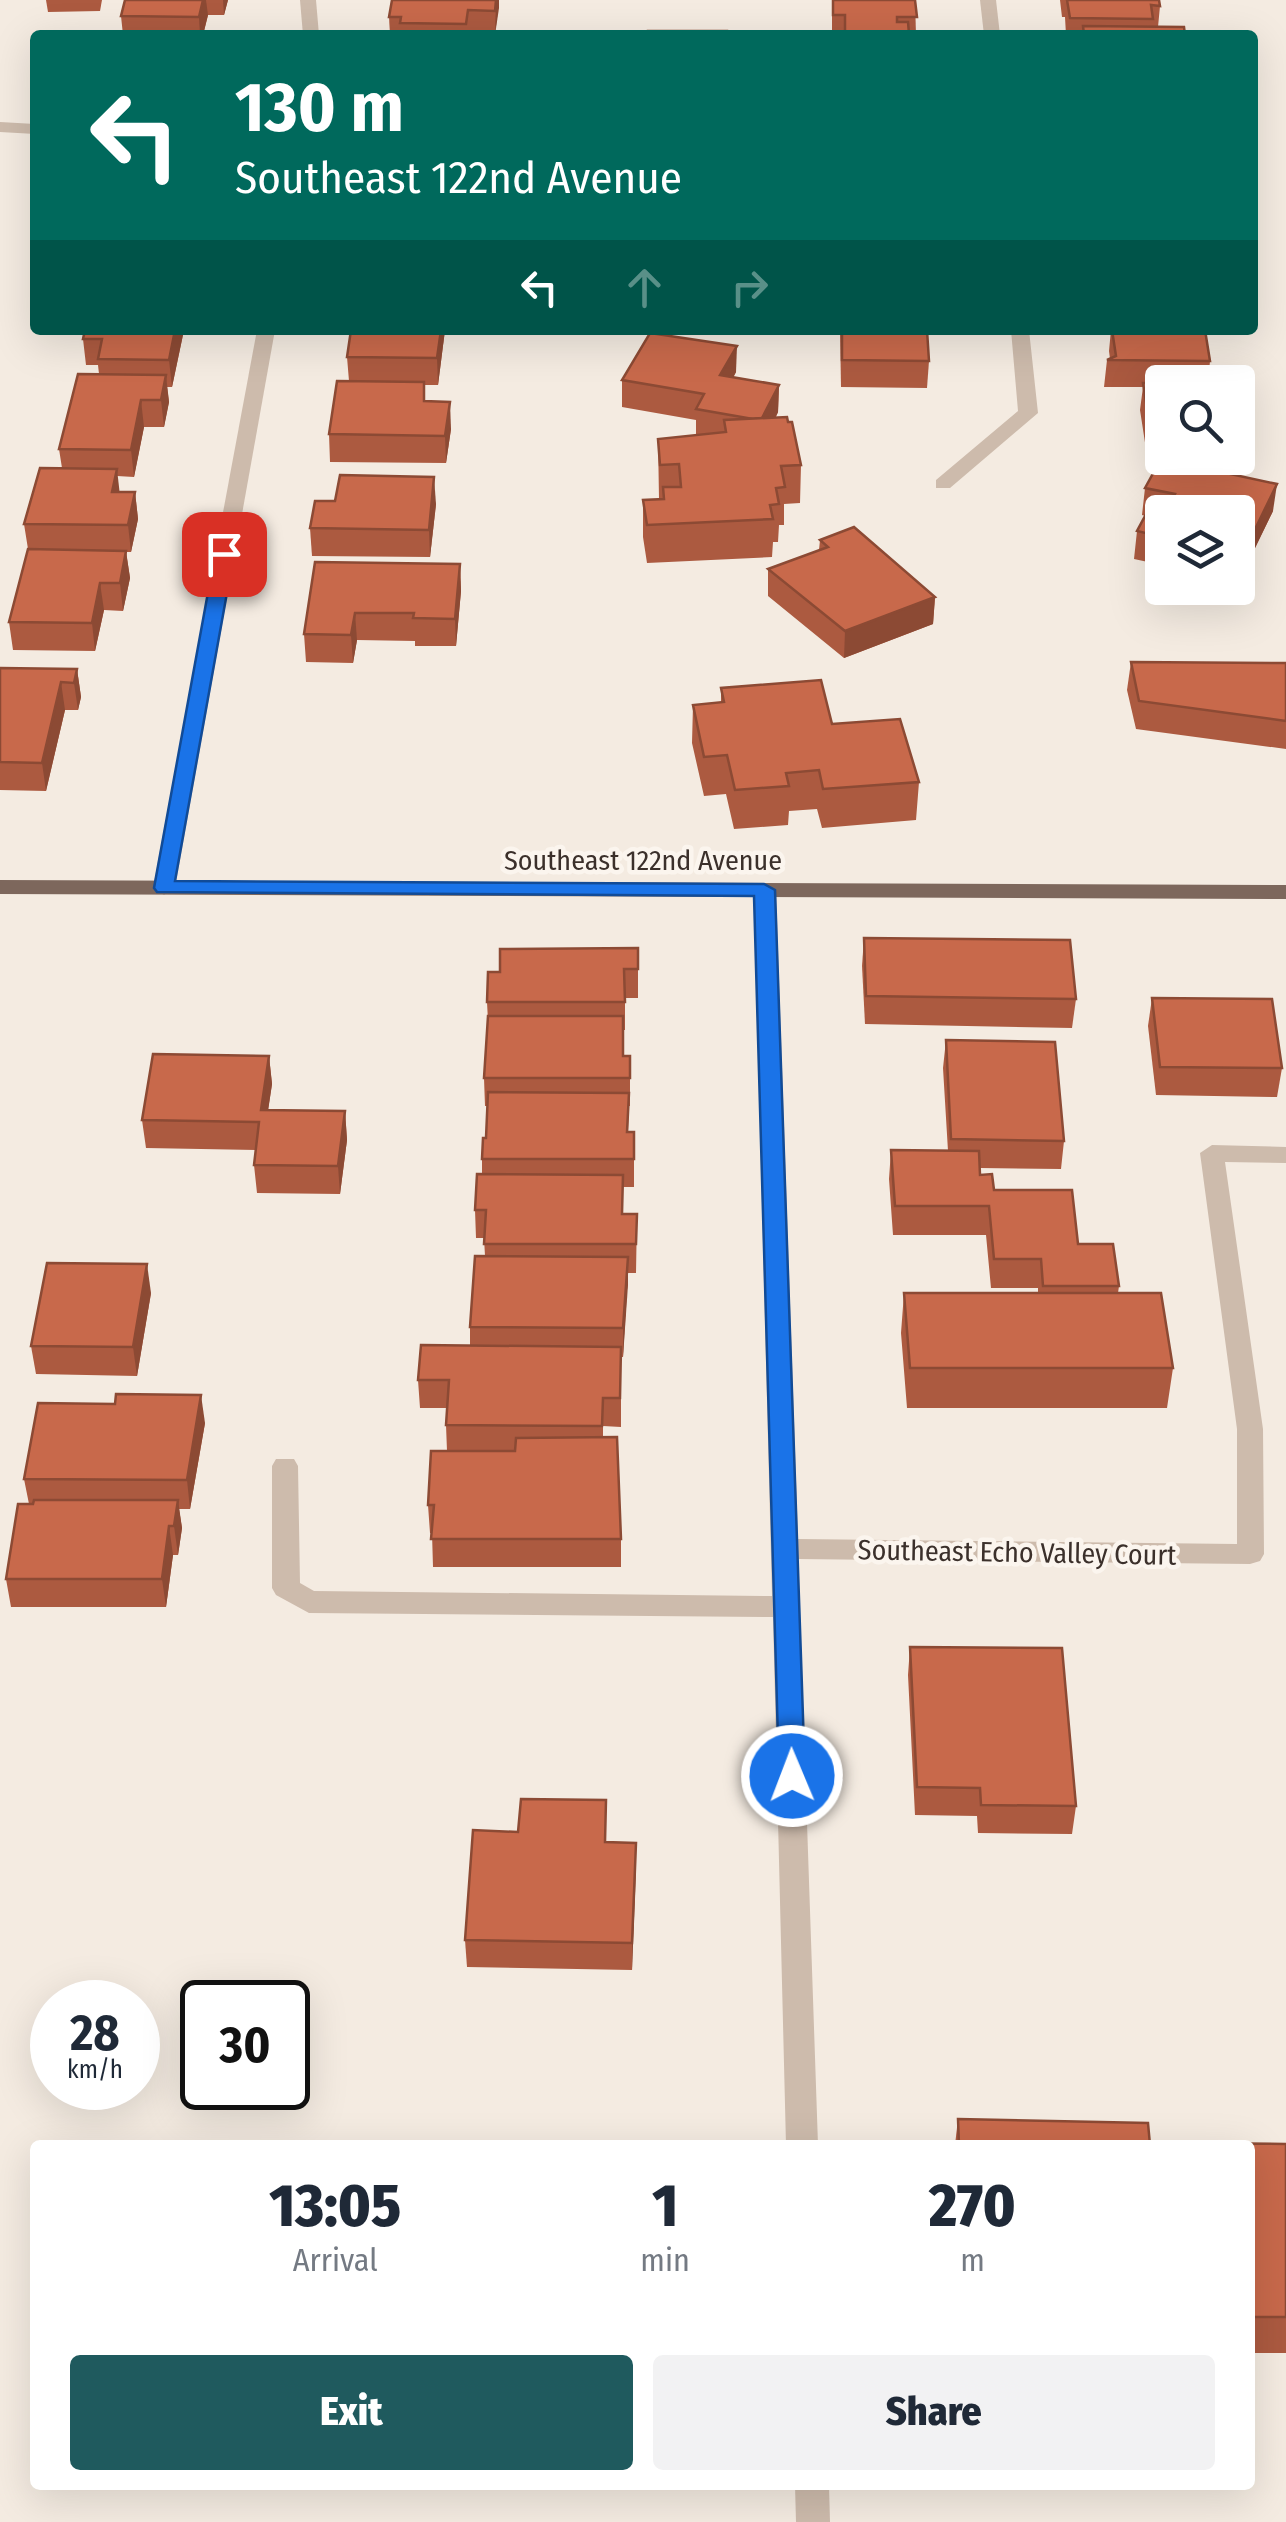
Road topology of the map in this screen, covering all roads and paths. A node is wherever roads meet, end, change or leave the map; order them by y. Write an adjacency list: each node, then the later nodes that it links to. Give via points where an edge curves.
1 (308, 0): 3 (street)
2 (988, 0): 4 (street)
3 (311, 30)
4 (991, 30)
5 (0, 127): 6 (street)
6 (30, 129)
7 (265, 335): 11 (street)
8 (1020, 335): 9 (street, via 1028,412)
9 (943, 484)
10 (0, 887): 11 (main road, Southeast 122nd Avenue)
11 (164, 888): 12 (main road, Southeast 122nd Avenue)
12 (764, 890): 13 (main road, Southeast 122nd Avenue); 16 (street)
13 (1286, 892)
14 (1286, 1155): 16 (street, Southeast Echo Valley Court, via 1212,1153 1250,1429 1250,1554)
15 (284, 1466): 17 (street, via 286,1588 309,1602)
16 (785, 1549): 17 (street)
17 (787, 1607): 18 (street)
18 (802, 2140)
19 (812, 2490): 20 (street)
20 (813, 2522)

